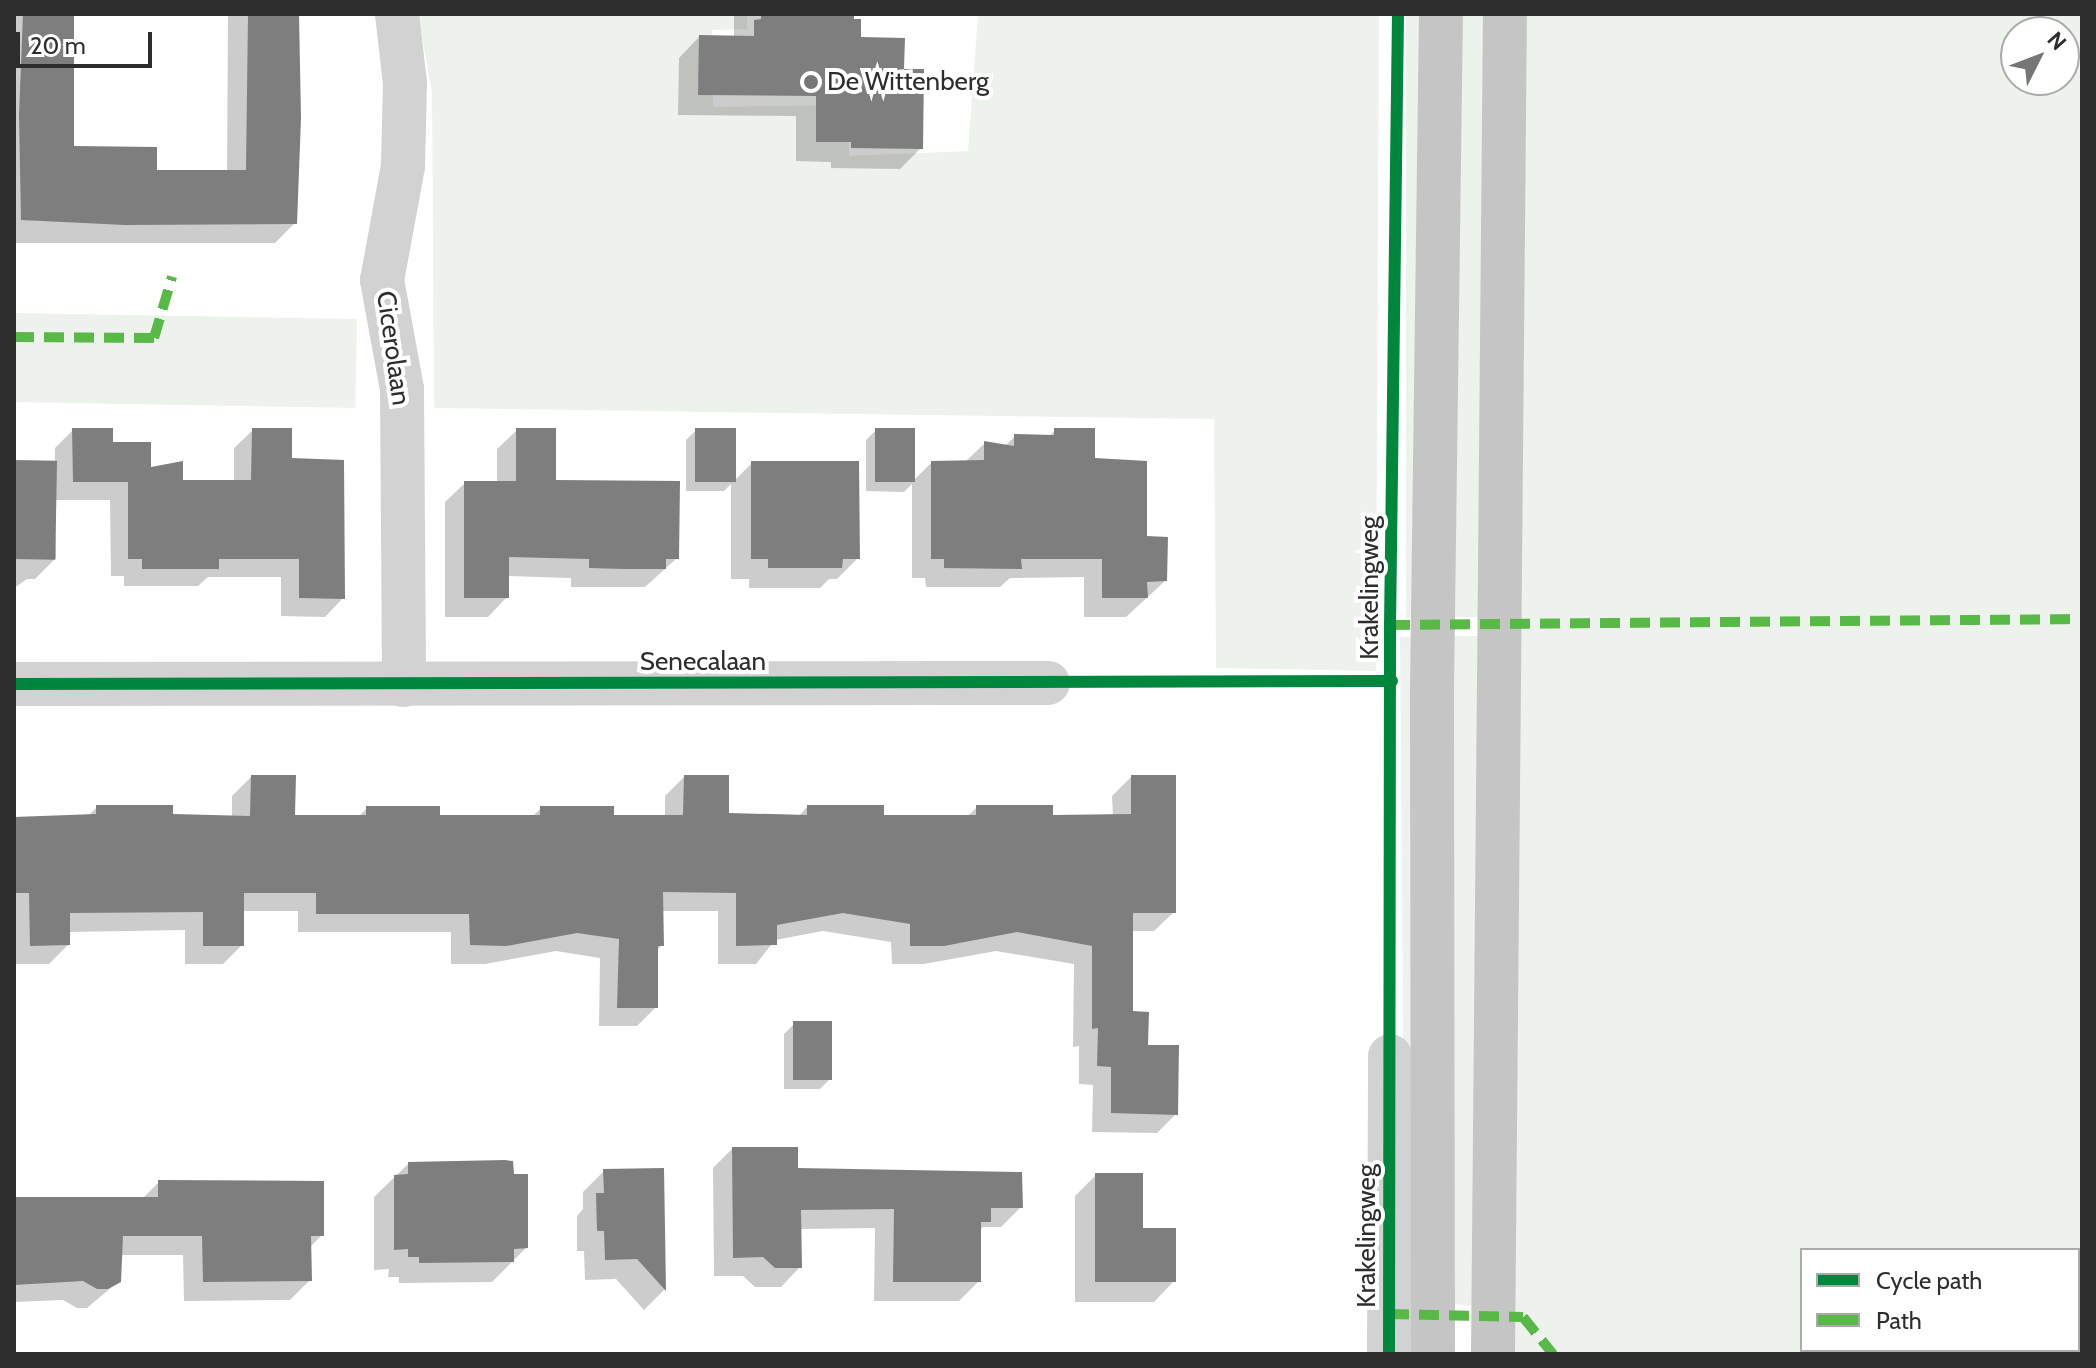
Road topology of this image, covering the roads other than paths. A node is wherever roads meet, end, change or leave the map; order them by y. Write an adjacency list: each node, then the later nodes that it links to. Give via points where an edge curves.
1 (397, 14): 6 (street, Cicerolaan, via 405,83 403,166 382,280 402,389)
2 (1441, 14): 9 (main road, via 1432,677)
3 (1505, 14): 10 (main road)
4 (1048, 683): 6 (street, Senecalaan)
5 (14, 684): 6 (street, Senecalaan)
6 (404, 685)
7 (1390, 1056): 8 (street, Krakelingweg)
8 (1389, 1354)
9 (1433, 1354)
10 (1493, 1354)

